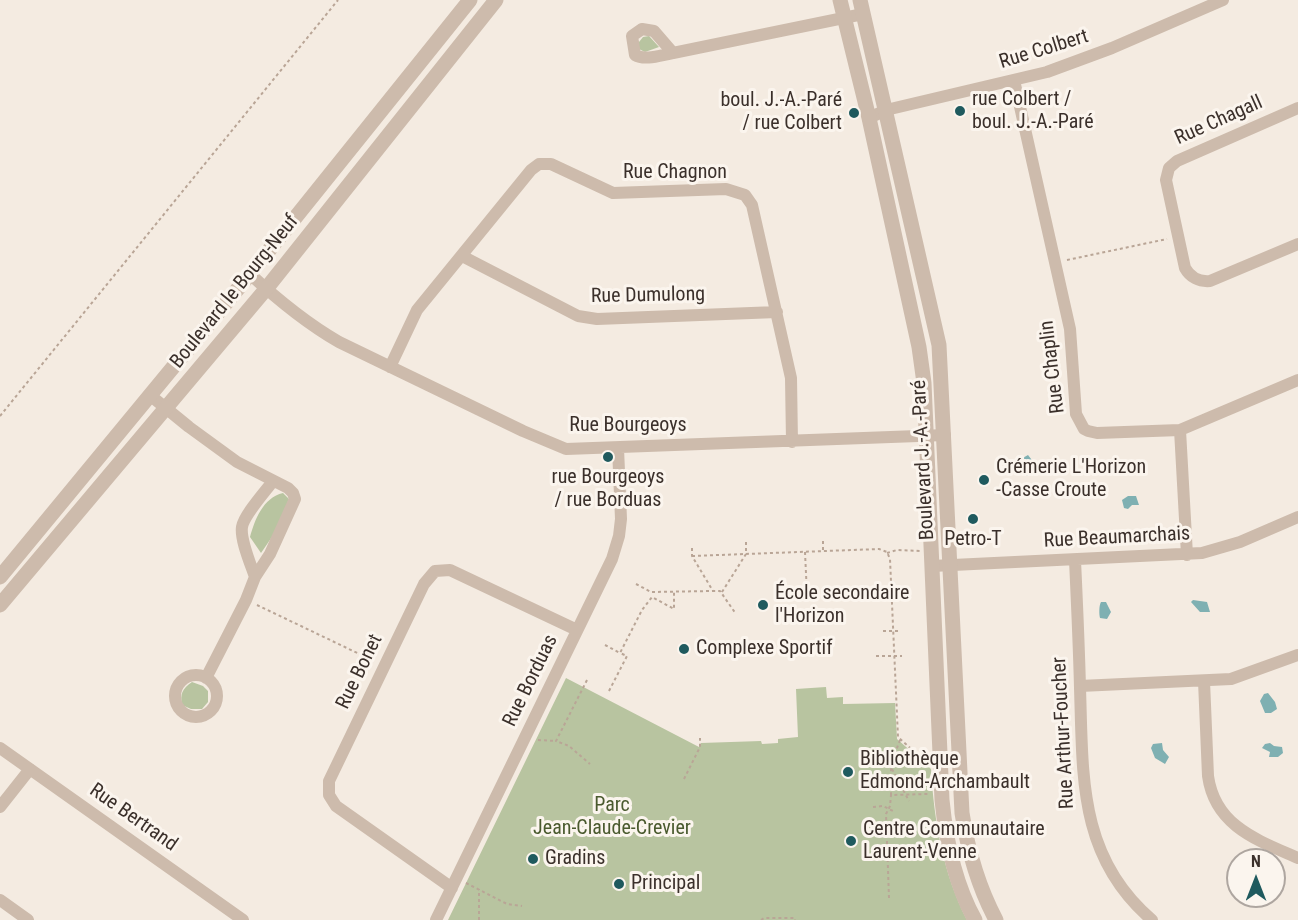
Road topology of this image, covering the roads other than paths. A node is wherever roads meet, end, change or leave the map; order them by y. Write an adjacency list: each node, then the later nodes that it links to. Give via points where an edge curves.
1 (470, 0): 14 (street, Boulevard le Bourg-Neuf)
2 (496, 0): 15 (street, Boulevard le Bourg-Neuf)
3 (840, 0): 6 (street, Boulevard J.-A.-Paré)
4 (1223, 0): 8 (street, Rue Colbert, via 1079,61)
5 (861, 7): 6 (street); 10 (street, Boulevard J.-A.-Paré)
6 (844, 18): 7 (street); 11 (street, Boulevard J.-A.-Paré)
7 (673, 53)
8 (1014, 80): 10 (street, Rue Colbert); 21 (street, Rue Chaplin, via 1072,337 1076,414 1080,424 1097,433)
9 (1298, 108): 12 (street, Rue Chagall, via 1185,157 1170,166 1166,180 1188,273 1203,281)
10 (886, 110): 11 (street, Rue Colbert); 22 (street, Boulevard J.-A.-Paré, via 939,345)
11 (869, 118): 23 (street, Boulevard J.-A.-Paré, via 919,347)
12 (1298, 244)
13 (462, 256): 16 (street, Rue Dumulong, via 578,316 597,319); 16 (street, Rue Chagnon, via 539,164 551,164 613,193 726,189 745,195 752,205); 17 (street, Rue Chagnon, via 417,310)
14 (250, 274): 15 (street, Rue Bourgeoys); 19 (street, Boulevard le Bourg-Neuf)
15 (266, 289): 17 (street, Rue Bourgeoys, via 315,328); 20 (street, Boulevard le Bourg-Neuf)
16 (777, 312): 24 (street, Rue Chagnon, via 791,378)
17 (390, 367): 25 (street, Rue Bourgeoys, via 566,449)
18 (1298, 380): 21 (street, Rue Chaplin)
19 (151, 396): 20 (street); 32 (street, Boulevard le Bourg-Neuf)
20 (166, 408): 26 (street, via 237,462); 34 (street, Boulevard le Bourg-Neuf)
21 (1180, 430): 28 (street)
22 (945, 435): 23 (street, Rue Bourgeoys); 31 (street, Boulevard J.-A.-Paré)
23 (926, 436): 24 (street, Rue Bourgeoys); 30 (street, Boulevard J.-A.-Paré)
24 (792, 442): 25 (street, Rue Bourgeoys)
25 (618, 448): 35 (street, Rue Borduas, via 621,527 612,559)
26 (273, 480): 33 (street, via 242,527); 33 (street, via 293,494 294,503)
27 (1298, 517): 28 (street, Rue Beaumarchais, via 1226,547)
28 (1187, 555): 29 (street, Rue Beaumarchais)
29 (1074, 560): 31 (street, Rue Beaumarchais); 39 (street, Rue Arthur-Foucher)
30 (932, 566): 31 (street, Rue Beaumarchais); 50 (street, Boulevard J.-A.-Paré, via 944,817 957,875)
31 (950, 566): 46 (street, Boulevard J.-A.-Paré, via 962,813 969,853)
32 (0, 577)
33 (255, 577): 37 (street)
34 (0, 605)
35 (577, 630): 44 (street, Rue Borduas); 44 (street, Rue Bonet, via 443,569 435,571 424,584 384,665 329,782 329,795 336,806)
36 (1298, 655): 38 (street, via 1240,677)
37 (206, 678)
38 (1204, 681): 39 (street); 43 (street, via 1208,776 1216,803 1246,833)
39 (1080, 686): 51 (street, Rue Arthur-Foucher, via 1083,778 1092,829 1124,890)
40 (0, 748): 41 (street, Rue Bertrand)
41 (30, 770): 42 (street); 48 (street, Rue Bertrand)
42 (0, 807)
43 (1298, 858)
44 (452, 888): 49 (street, Rue Borduas)
45 (0, 900): 47 (street)
46 (992, 918)
47 (28, 920)
48 (243, 920)
49 (436, 920)
50 (975, 920)
51 (1152, 920)

